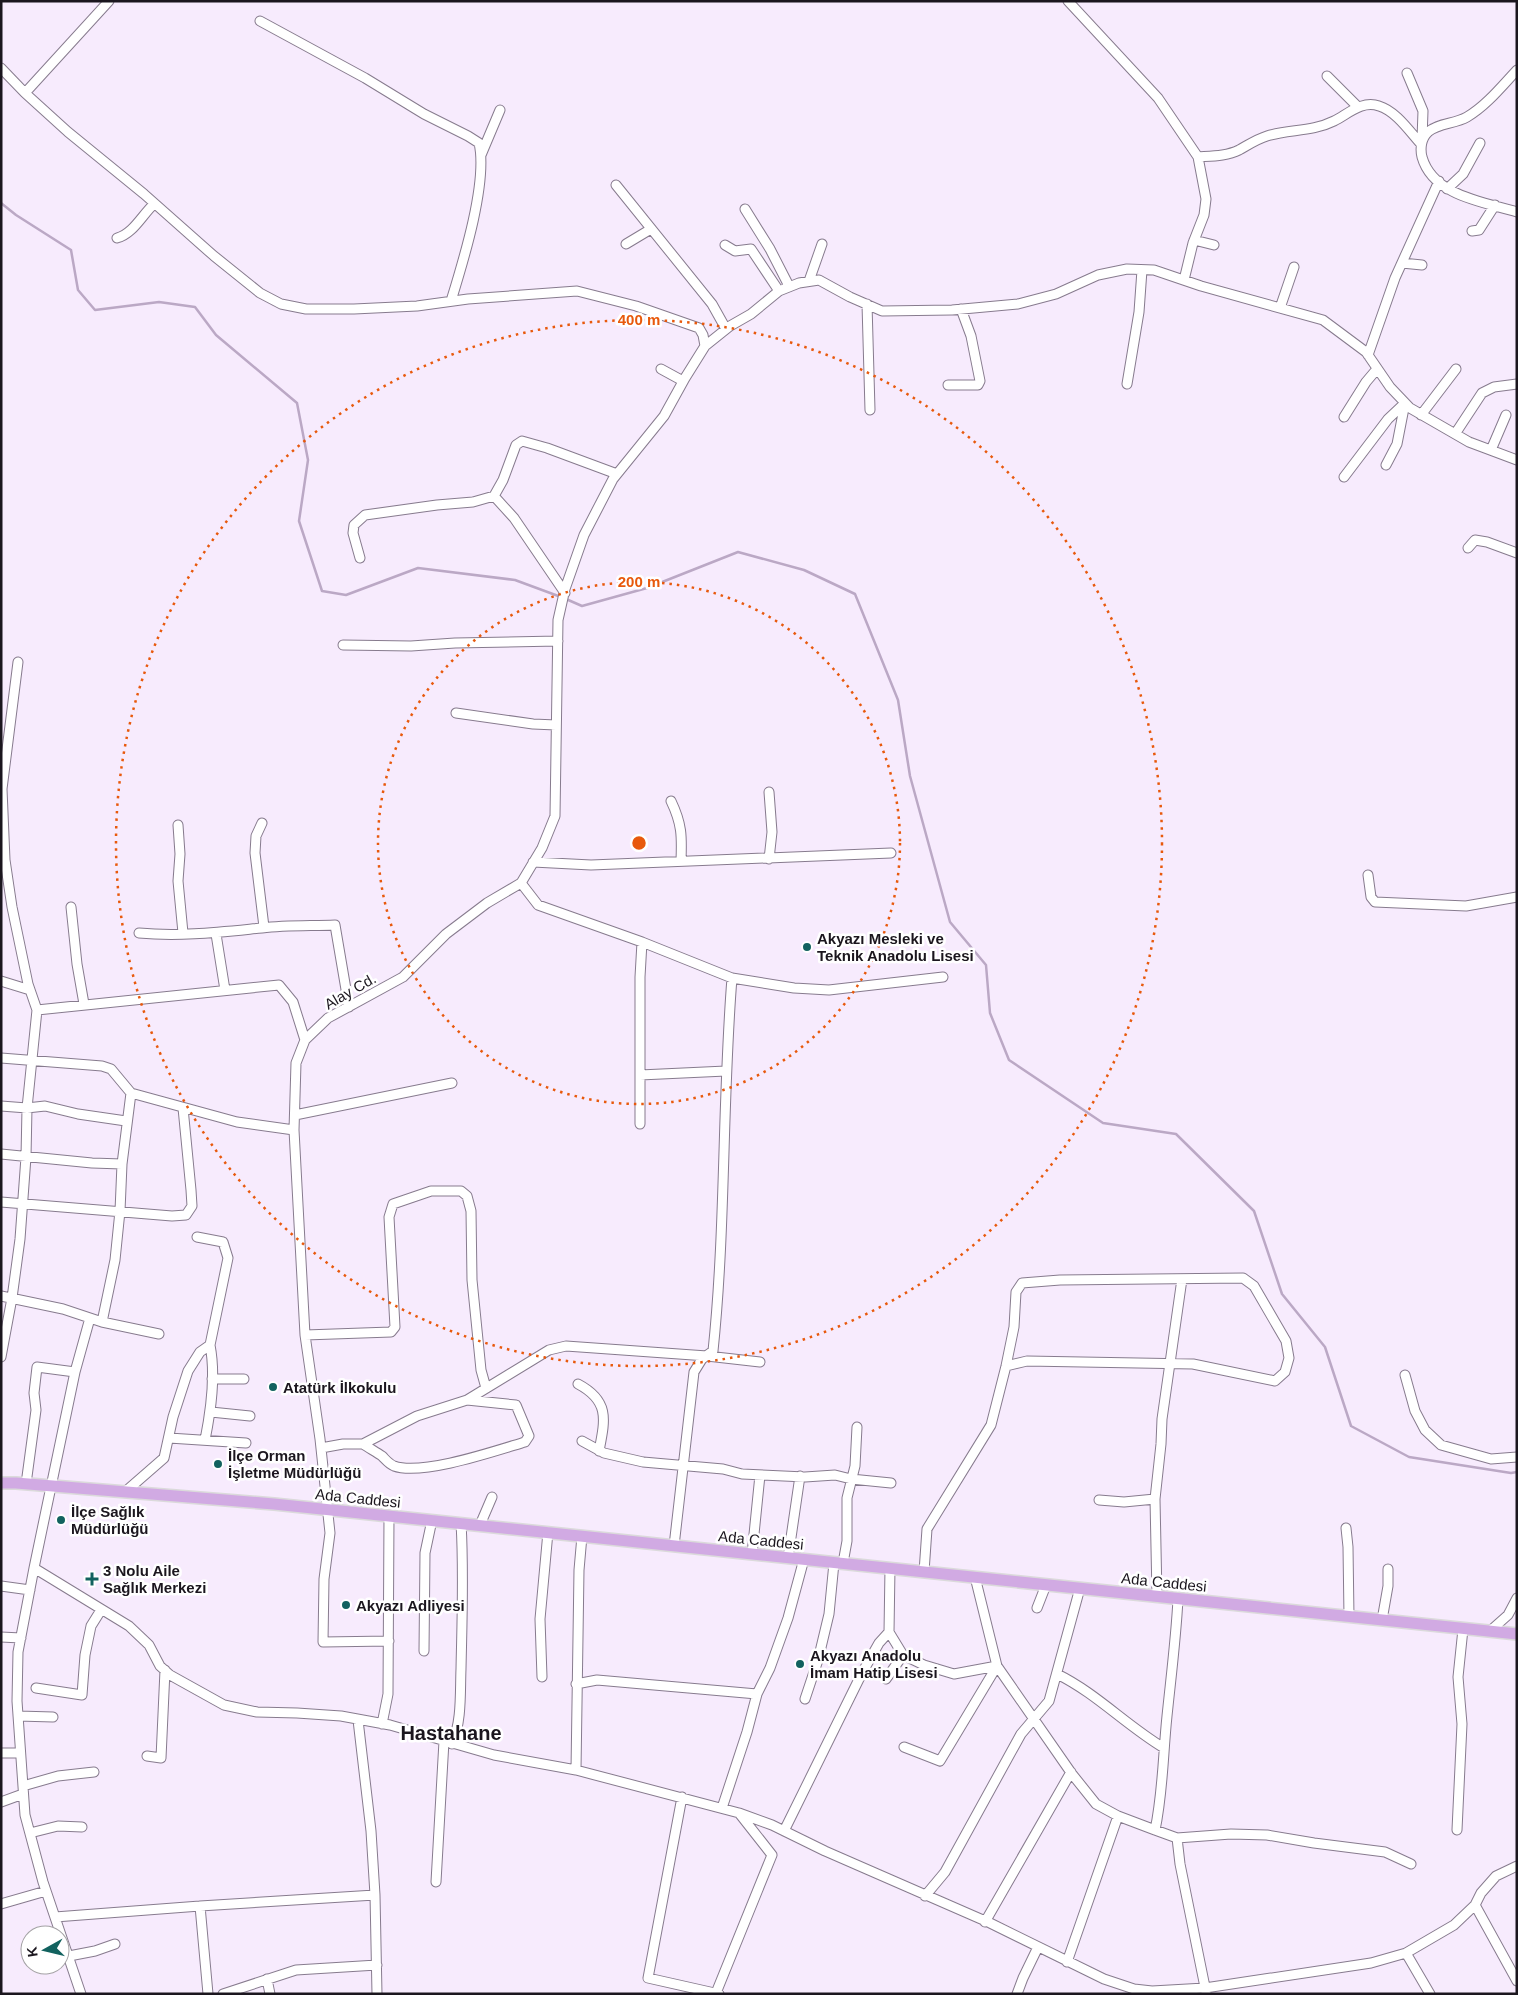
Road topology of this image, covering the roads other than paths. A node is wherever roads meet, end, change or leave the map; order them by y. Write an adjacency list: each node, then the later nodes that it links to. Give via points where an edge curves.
1 (109, 1): 10 (street)
2 (1068, 1): 16 (street, via 1158,98)
3 (260, 21): 15 (street, via 479,142)
4 (1, 68): 10 (street)
5 (1517, 70): 8 (street)
6 (1407, 73): 14 (street, via 1423,111)
7 (1327, 76): 11 (street)
8 (1507, 80): 9 (street); 14 (street, via 1466,117 1427,133)
9 (1517, 83)
10 (25, 93): 20 (street)
11 (1358, 107): 14 (street, via 1377,105 1388,110); 16 (street, via 1311,130 1267,136 1238,151)
12 (500, 110): 15 (street)
13 (1480, 143): 19 (street, via 1462,174)
14 (1421, 144): 17 (street, via 1424,165)
15 (482, 155): 40 (street, via 465,254)
16 (1198, 157): 27 (street, via 1206,199 1204,215)
17 (1439, 181): 19 (street); 32 (street)
18 (616, 185): 24 (street)
19 (1447, 189): 21 (street)
20 (154, 204): 26 (street, via 127,235); 40 (street, via 260,293 281,304 306,309 354,310)
21 (1495, 205): 23 (street); 25 (street, via 1479,230)
22 (745, 209): 38 (street)
23 (1517, 212)
24 (651, 230): 28 (street); 44 (street, via 712,304)
25 (1472, 231)
26 (117, 238)
27 (1194, 240): 31 (street); 36 (street)
28 (626, 244)
29 (822, 244): 37 (street)
30 (725, 245): 39 (street, via 735,251 751,249)
31 (1214, 246)
32 (1402, 263): 33 (street); 46 (street)
33 (1422, 265)
34 (1294, 267): 42 (street)
35 (1142, 270): 36 (street, via 1154,270); 43 (street, via 1127,269 1098,275 1056,294 1018,304); 52 (street, via 1137,329)
36 (1184, 280): 42 (street)
37 (808, 281): 38 (street, Alay Cd.); 41 (street, via 819,280)
38 (789, 286): 39 (street, Alay Cd.)
39 (779, 290): 44 (street, Alay Cd., via 751,314)
40 (451, 301): 45 (street, via 577,291 636,306 699,328)
41 (866, 304): 43 (street, via 882,310); 55 (street)
42 (1280, 308): 46 (street, via 1323,320)
43 (962, 310): 51 (street, via 980,381 978,385)
44 (726, 329): 45 (street, Alay Cd.)
45 (705, 346): 50 (street, Alay Cd.)
46 (1368, 355): 48 (street)
47 (661, 369): 50 (street)
48 (1377, 369): 54 (street); 58 (street)
49 (1456, 369): 56 (street)
50 (683, 381): 63 (street, Alay Cd., via 664,416)
51 (948, 384)
52 (1127, 384)
53 (1517, 384): 59 (street, via 1494,387 1482,393)
54 (1405, 403): 56 (street); 62 (street, via 1397,444); 64 (street, via 1388,419)
55 (870, 410)
56 (1422, 415): 59 (street)
57 (1506, 415): 60 (street)
58 (1344, 417)
59 (1455, 434): 60 (street)
60 (1491, 450): 61 (street)
61 (1517, 460)
62 (1386, 465)
63 (618, 474): 65 (street, via 522,441 516,445 504,480); 69 (street, Alay Cd., via 584,535)
64 (1344, 477)
65 (494, 496): 68 (street, via 473,502 364,515 354,525 353,533); 69 (street, via 514,518)
66 (1468, 548): 67 (street, via 1475,540)
67 (1517, 553)
68 (360, 558)
69 (565, 591): 70 (street, Alay Cd., via 558,620)
70 (558, 641): 71 (street); 74 (street, Alay Cd.)
71 (343, 645)
72 (18, 662): 75 (street)
73 (456, 713): 74 (street)
74 (556, 725): 84 (street, Alay Cd., via 555,816)
75 (5, 734): 82 (street)
76 (769, 792): 81 (street, via 772,832)
77 (671, 801): 83 (street, via 680,819)
78 (262, 823): 89 (street, via 256,836 255,853)
79 (178, 825): 91 (street, via 178,881)
80 (891, 853): 81 (street)
81 (769, 859): 83 (street)
82 (3, 861): 97 (street)
83 (681, 861): 84 (street, via 591,865)
84 (534, 862): 86 (street, Alay Cd.)
85 (1368, 875): 87 (street, via 1371,897 1375,902 1466,906)
86 (521, 883): 93 (street, via 538,905); 100 (street, Alay Cd., via 487,903 446,934 403,977)
87 (1517, 897)
88 (71, 907): 99 (street)
89 (264, 927): 92 (street); 100 (street, via 335,925)
90 (139, 933): 91 (street, via 164,936)
91 (184, 933): 92 (street)
92 (216, 934): 98 (street)
93 (642, 942): 95 (street); 106 (street)
94 (943, 977): 95 (street, via 829,990)
95 (732, 978): 105 (street)
96 (1, 981): 97 (street)
97 (30, 990): 101 (street)
98 (225, 990): 99 (street); 102 (street, via 279,985 293,1002)
99 (84, 1004): 101 (street)
100 (349, 1007): 102 (street, Alay Cd., via 328,1018)
101 (37, 1010): 104 (street)
102 (306, 1040): 112 (street, Alay Cd., via 296,1064)
103 (1, 1058): 104 (street)
104 (33, 1062): 108 (street, via 102,1066 111,1069); 110 (street)
105 (726, 1071): 106 (street); 131 (street, via 718,1305 713,1351)
106 (640, 1075): 114 (street)
107 (452, 1083): 112 (street)
108 (131, 1093): 111 (street); 113 (street)
109 (1, 1106): 110 (street)
110 (27, 1108): 113 (street, via 45,1106); 117 (street)
111 (183, 1108): 115 (street, via 238,1122); 121 (street, via 192,1206 186,1215 172,1216)
112 (294, 1115): 115 (street, Alay Cd.)
113 (126, 1121): 118 (street)
114 (640, 1124)
115 (294, 1130): 129 (street, Alay Cd.)
116 (1, 1154): 117 (street)
117 (26, 1156): 118 (street); 120 (street)
118 (122, 1164): 121 (street)
119 (1, 1202): 120 (street)
120 (23, 1203): 121 (street); 125 (street)
121 (120, 1211): 127 (street)
122 (197, 1237): 130 (street, via 223,1242 228,1258)
123 (1182, 1279): 134 (street); 134 (street, via 1243,1278 1254,1286 1286,1341 1289,1358 1285,1372 1275,1381 1193,1364); 135 (street, via 1022,1283 1016,1292 1014,1327)
124 (1, 1296): 125 (street)
125 (12, 1298): 126 (street); 132 (street)
126 (90, 1318): 127 (street); 136 (street)
127 (102, 1322): 128 (street)
128 (159, 1334)
129 (305, 1335): 141 (street, via 391,1332 395,1327 389,1217 393,1204 431,1191 461,1191 471,1211 472,1280 481,1370); 151 (street, Alay Cd.)
130 (210, 1345): 138 (street); 146 (street, via 200,1352 188,1371)
131 (707, 1356): 133 (street); 141 (street, via 566,1346 549,1350); 154 (street, via 694,1372)
132 (1, 1357)
133 (760, 1362)
134 (1169, 1364): 135 (street, via 1027,1362); 164 (street)
135 (1006, 1366): 182 (street, via 991,1425 927,1529)
136 (75, 1372): 160 (street, via 37,1367 36,1410); 161 (street)
137 (1405, 1375): 153 (street, via 1415,1411 1425,1430 1441,1445 1491,1460)
138 (212, 1378): 139 (street); 143 (street)
139 (244, 1379)
140 (578, 1384): 152 (street, via 598,1398 603,1411)
141 (486, 1388): 142 (street)
142 (467, 1400): 150 (street, via 417,1416); 150 (street, via 516,1405 529,1436 525,1442 466,1459 416,1468 391,1465)
143 (211, 1412): 144 (street); 147 (street)
144 (250, 1416)
145 (857, 1427): 157 (street)
146 (169, 1438): 147 (street); 162 (street, via 164,1458)
147 (205, 1440): 149 (street)
148 (582, 1441): 152 (street)
149 (246, 1443)
150 (363, 1444): 151 (street)
151 (321, 1448): 166 (street, Alay Cd.)
152 (599, 1451): 154 (street, via 643,1462)
153 (1517, 1457)
154 (683, 1466): 155 (street); 174 (street)
155 (760, 1475): 156 (street); 175 (street)
156 (800, 1476): 157 (street, via 835,1475); 176 (street)
157 (851, 1479): 159 (street); 178 (street, via 847,1498 847,1541)
158 (1, 1483): 160 (main road, Ada Caddesi)
159 (891, 1483)
160 (26, 1484): 161 (main road, Ada Caddesi)
161 (50, 1486): 162 (main road, Ada Caddesi); 179 (street)
162 (125, 1492): 166 (main road, Ada Caddesi)
163 (492, 1497): 170 (street)
164 (1156, 1499): 165 (street); 188 (street)
165 (1100, 1500)
166 (327, 1509): 167 (main road, Ada Caddesi); 201 (street, Alay Cd., via 330,1533 324,1579 323,1642)
167 (389, 1516): 168 (main road, Ada Caddesi); 201 (street)
168 (432, 1520): 169 (main road, Ada Caddesi); 202 (street, via 425,1553)
169 (460, 1523): 170 (main road, Ada Caddesi); 218 (street, via 460,1696 458,1730)
170 (480, 1525): 172 (main road, Ada Caddesi)
171 (1346, 1528): 193 (street)
172 (548, 1532): 173 (main road, Ada Caddesi); 207 (street, via 540,1618)
173 (582, 1536): 174 (main road, Ada Caddesi); 209 (street)
174 (674, 1546): 175 (main road, Ada Caddesi)
175 (752, 1554): 176 (main road, Ada Caddesi)
176 (788, 1558): 177 (main road, Ada Caddesi)
177 (804, 1559): 178 (main road, Ada Caddesi); 211 (street, via 788,1618)
178 (839, 1563): 180 (main road, Ada Caddesi); 212 (street, via 818,1660)
179 (34, 1568): 187 (street); 192 (street)
180 (890, 1568): 182 (main road, Ada Caddesi); 197 (street)
181 (1388, 1569): 194 (street)
182 (924, 1572): 183 (main road, Ada Caddesi)
183 (975, 1577): 184 (main road, Ada Caddesi); 204 (street)
184 (1046, 1585): 186 (main road, Ada Caddesi); 191 (street)
185 (1, 1586): 187 (street)
186 (1080, 1588): 188 (main road, Ada Caddesi); 206 (street)
187 (30, 1590): 200 (street)
188 (1157, 1596): 190 (main road, Ada Caddesi)
189 (1517, 1598): 196 (street, via 1508,1614)
190 (1178, 1599): 193 (main road, Ada Caddesi); 220 (street)
191 (1037, 1608)
192 (101, 1610): 205 (street, via 129,1626 149,1645); 210 (street, via 91,1626 82,1695)
193 (1349, 1617): 194 (main road, Ada Caddesi)
194 (1382, 1620): 195 (main road, Ada Caddesi)
195 (1463, 1628): 196 (main road, Ada Caddesi); 235 (street, via 1458,1678 1462,1724)
196 (1490, 1631): 198 (main road, Ada Caddesi)
197 (888, 1632): 203 (street); 236 (street, via 862,1673)
198 (1517, 1634)
199 (1, 1637): 200 (street)
200 (21, 1638): 213 (street, via 16,1701)
201 (388, 1641): 217 (street, via 388,1694)
202 (424, 1651)
203 (903, 1655): 204 (street, via 954,1674); 208 (street)
204 (997, 1666): 215 (street); 219 (street, via 940,1761)
205 (165, 1670): 216 (street, via 224,1705 257,1712 341,1716); 223 (street, via 161,1758)
206 (1057, 1674): 215 (street, via 1049,1701); 220 (street, via 1073,1682)
207 (542, 1677)
208 (886, 1679)
209 (576, 1684): 211 (street, via 597,1680); 224 (street)
210 (36, 1688)
211 (757, 1694): 230 (street)
212 (805, 1699)
213 (18, 1716): 214 (street); 222 (street)
214 (53, 1717)
215 (1034, 1718): 226 (street); 244 (street, via 1016,1742 945,1872)
216 (358, 1720): 217 (street); 243 (street)
217 (382, 1724): 218 (street)
218 (448, 1742): 224 (street); 241 (street)
219 (904, 1747)
220 (1164, 1748): 234 (street)
221 (1, 1753): 222 (street)
222 (20, 1754): 227 (street)
223 (148, 1756)
224 (576, 1770): 228 (street)
225 (94, 1772): 227 (street, via 58,1776)
226 (1070, 1772): 232 (street, via 1096,1804); 249 (street)
227 (23, 1790): 229 (street); 237 (street)
228 (682, 1797): 230 (street); 261 (street, via 648,1978)
229 (1, 1802)
230 (722, 1808): 231 (street)
231 (739, 1813): 236 (street); 261 (street, via 772,1855)
232 (1118, 1816): 234 (street); 256 (street)
233 (82, 1827): 237 (street, via 58,1826)
234 (1155, 1830): 238 (street)
235 (1457, 1830)
236 (784, 1831): 244 (street)
237 (30, 1832): 242 (street)
238 (1177, 1838): 239 (street, via 1267,1834 1384,1852); 260 (street)
239 (1411, 1864)
240 (1517, 1866): 247 (street, via 1496,1876 1481,1893)
241 (436, 1882)
242 (46, 1891): 245 (street); 248 (street)
243 (375, 1895): 246 (street); 257 (street)
244 (925, 1896): 249 (street)
245 (1, 1904)
246 (200, 1906): 248 (street); 263 (street)
247 (1475, 1906): 253 (street, via 1454,1925); 259 (street)
248 (55, 1917): 250 (street)
249 (985, 1922): 252 (street)
250 (58, 1925)
251 (115, 1944): 254 (street)
252 (1038, 1946): 256 (street); 267 (street)
253 (1406, 1953): 260 (street, via 1371,1963); 268 (street)
254 (70, 1956)
255 (70, 1959): 262 (street)
256 (1067, 1962): 260 (street, via 1134,1990)
257 (377, 1965): 258 (street, via 296,1970); 266 (street)
258 (267, 1979): 264 (street); 265 (street)
259 (1517, 1981)
260 (1206, 1991)
261 (718, 1993)
262 (81, 1994)
263 (208, 1994)
264 (223, 1994)
265 (270, 1994)
266 (377, 1994)
267 (1017, 1994)
268 (1430, 1994)

